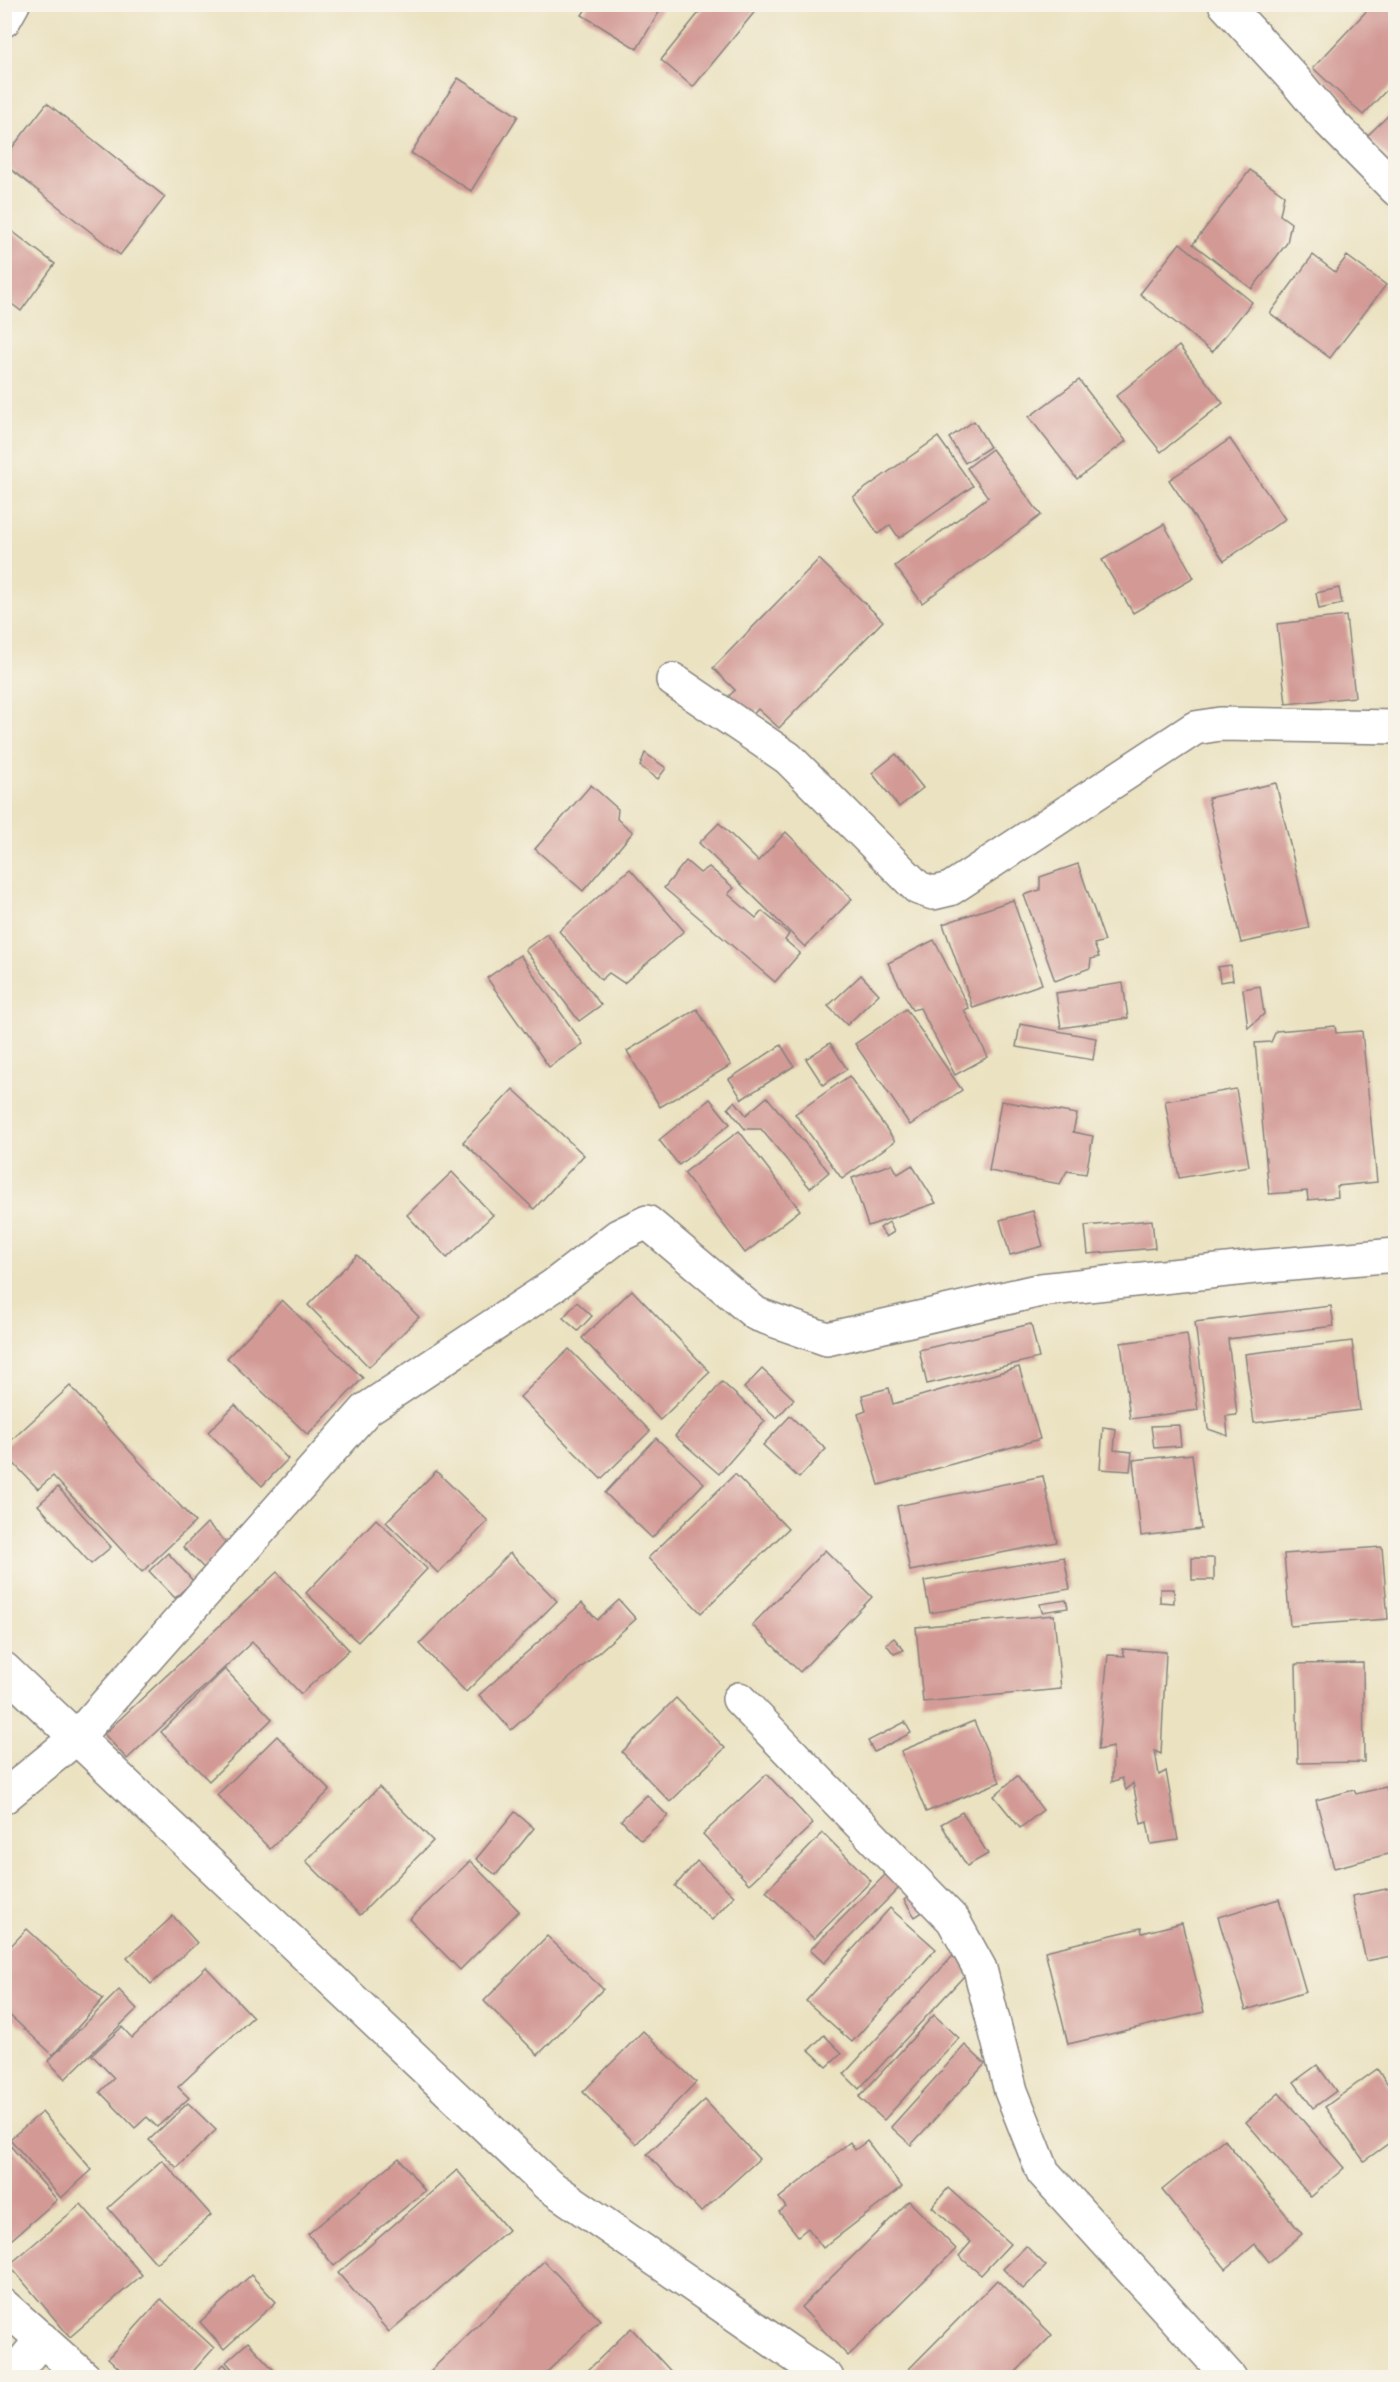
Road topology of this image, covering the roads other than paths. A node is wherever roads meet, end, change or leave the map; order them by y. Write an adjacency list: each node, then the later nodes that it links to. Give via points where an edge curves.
1 (13, 4): 3 (street)
2 (1225, 4): 4 (street)
3 (4, 20)
4 (1395, 189)
5 (673, 680): 6 (street, via 788,758 918,888 933,893 950,890 1195,728 1220,724)
6 (1395, 727)
7 (1395, 1255): 10 (street, via 1041,1290 827,1339 756,1314 647,1222 618,1236 553,1286 367,1409)
8 (4, 1669): 10 (street)
9 (739, 1699): 17 (street, via 953,1920 980,1969 1011,2091 1043,2172)
10 (77, 1737): 11 (street); 16 (street, via 548,2185)
11 (4, 1797)
12 (4, 2306): 13 (street)
13 (42, 2339): 14 (street); 15 (street)
14 (10, 2378)
15 (85, 2378)
16 (827, 2378)
17 (1230, 2378)

